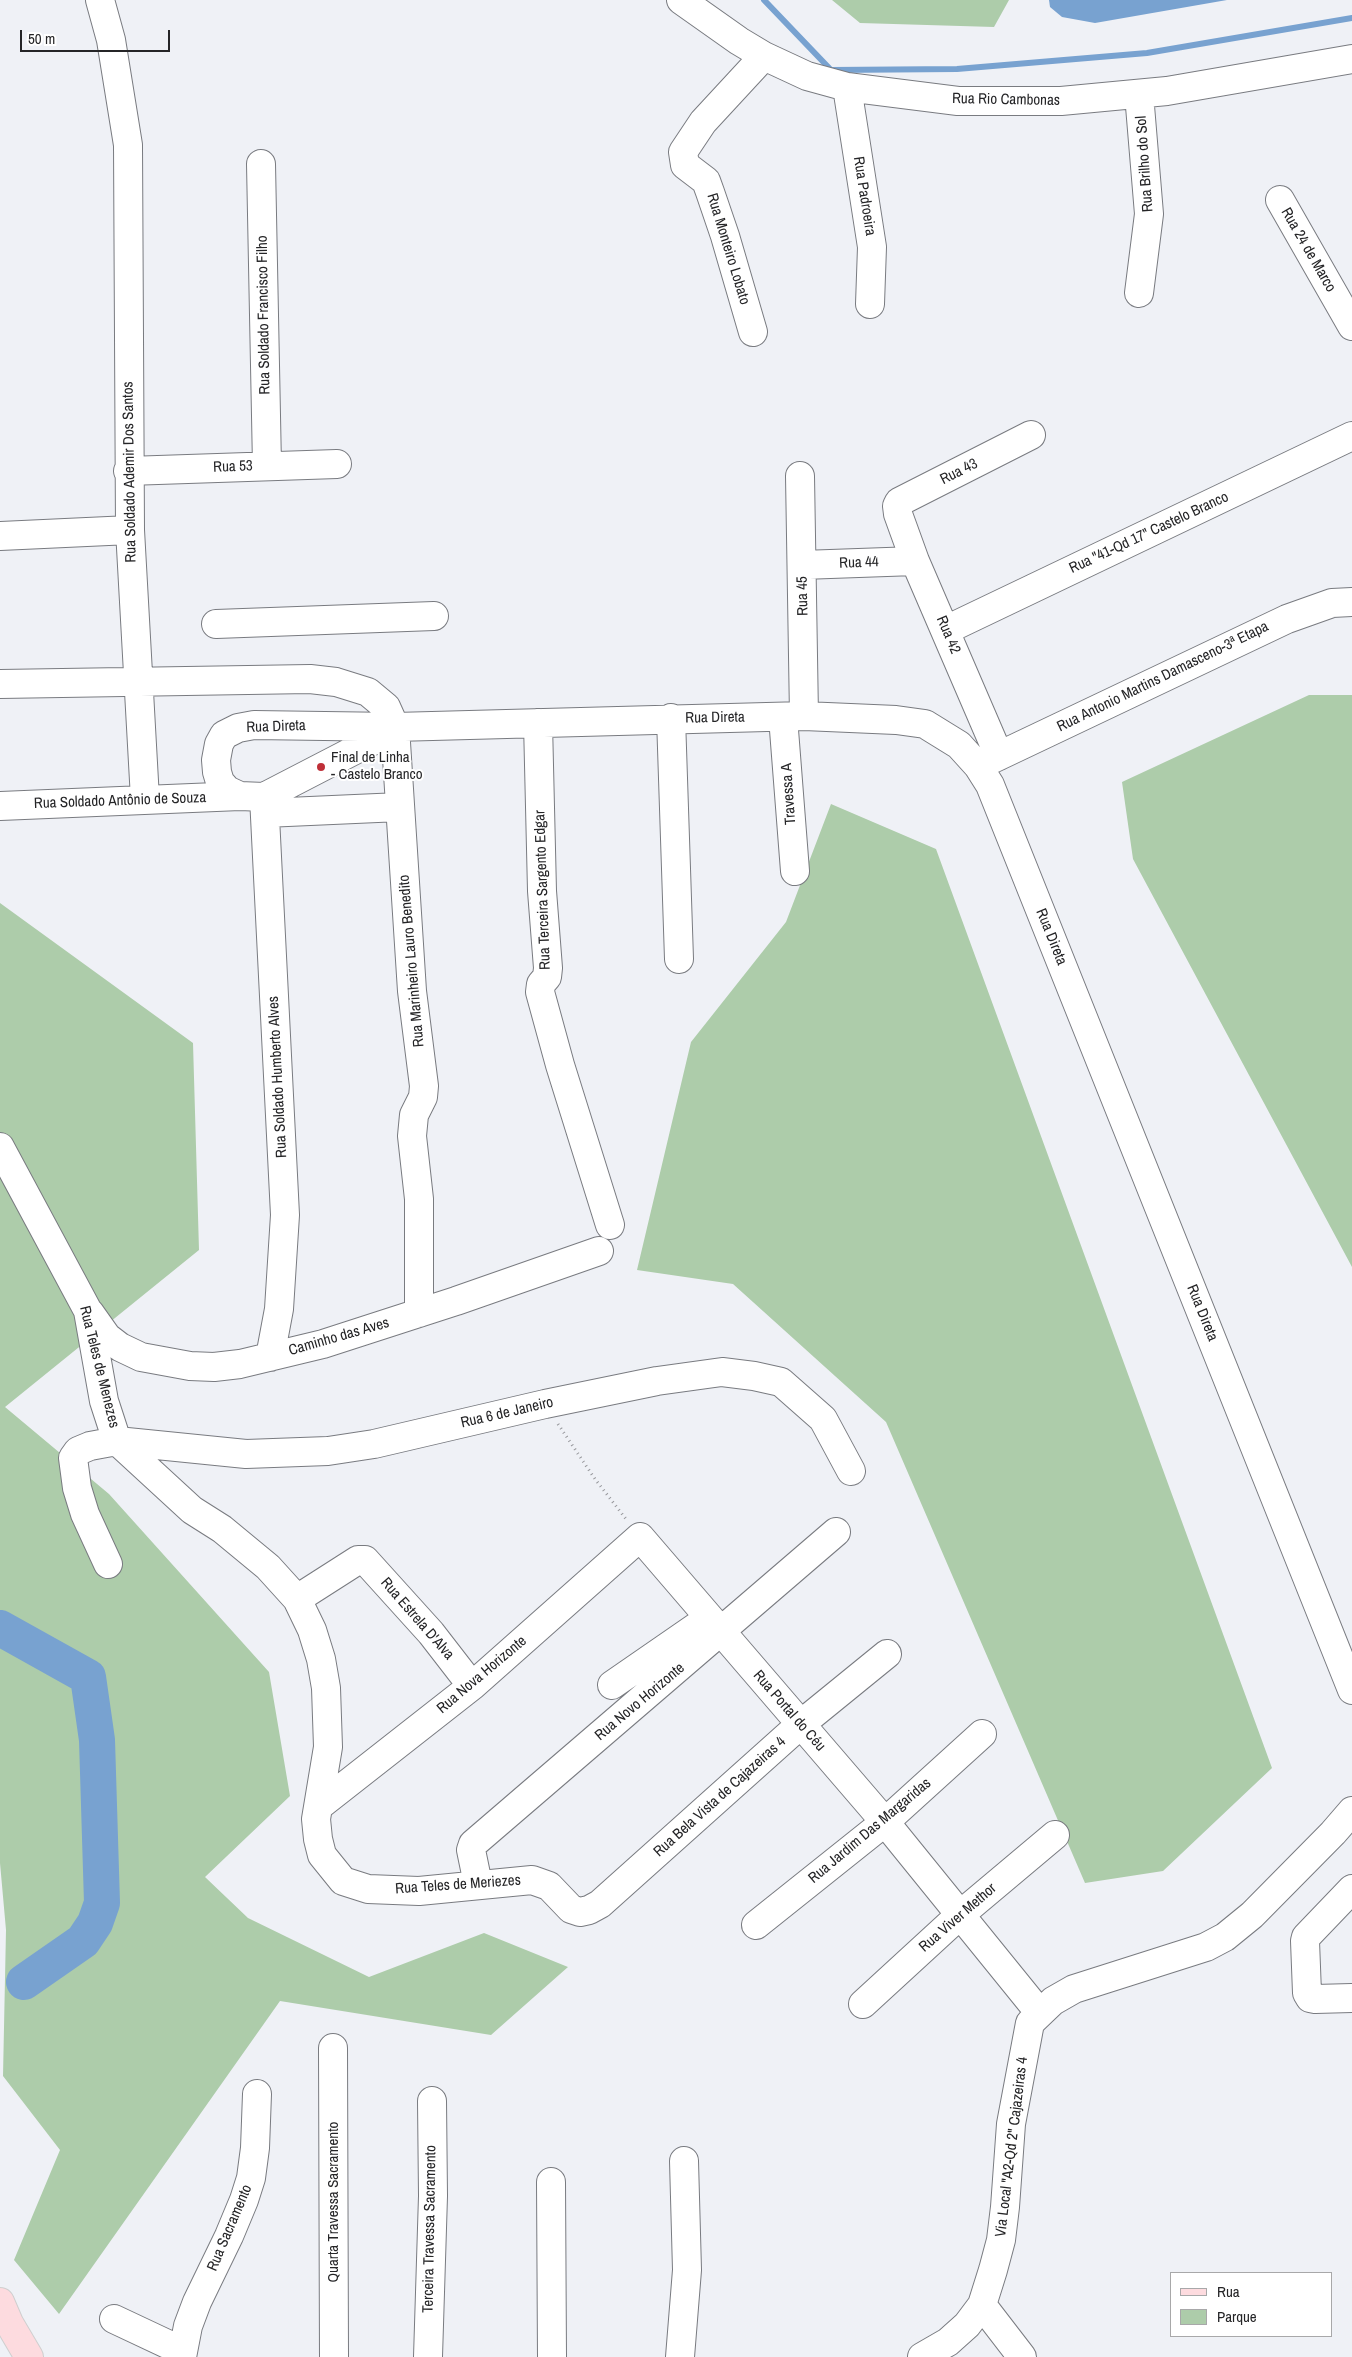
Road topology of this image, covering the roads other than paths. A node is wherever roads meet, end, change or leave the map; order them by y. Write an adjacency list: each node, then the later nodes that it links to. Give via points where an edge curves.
1 (100, 0): 17 (street, Rua Soldado Ademir Dos Santos, via 111,40 128,145)
2 (681, 0): 3 (street, Rua Rio Cambonas)
3 (764, 56): 5 (street, Rua Rio Cambonas, via 807,76); 12 (street, Rua Monteiro Lobato, via 703,122 686,146 683,158 685,165 706,181 726,236)
4 (1352, 59): 6 (street, Rua Rio Cambonas)
5 (847, 88): 6 (street, Rua Rio Cambonas, via 958,101 1061,102); 10 (street, Rua Padroeira, via 872,247)
6 (1140, 94): 9 (street, Rua Brilho do Sol, via 1149,214)
7 (261, 164): 16 (street, Rua Soldado Francisco Filho)
8 (1280, 200): 11 (street, Rua 24 de Marco)
9 (1139, 293)
10 (870, 304)
11 (1352, 326)
12 (753, 332)
13 (1031, 436): 19 (street, Rua 43, via 899,502)
14 (1352, 436): 27 (street, Rua "41-Qd 17" Castelo Branco)
15 (337, 464): 16 (street, Rua 53)
16 (267, 466): 17 (street, Rua 53)
17 (128, 471): 20 (street, Rua Soldado Ademir Dos Santos)
18 (800, 476): 23 (street, Rua 45)
19 (898, 514): 22 (street, Rua 42)
20 (130, 530): 21 (street); 28 (street, Rua Soldado Ademir Dos Santos)
21 (0, 536)
22 (915, 560): 23 (street, Rua 44); 27 (street, Rua 42)
23 (802, 565): 30 (street, Rua 45)
24 (1352, 602): 34 (street, Rua Antonio Martins Damasceno-3ª Etapa, via 1332,603 1287,618)
25 (434, 616): 26 (street)
26 (216, 624)
27 (946, 630): 34 (street, Rua 42)
28 (140, 681): 29 (street); 33 (street, via 310,679 336,682 379,699); 35 (street, Rua Soldado Ademir Dos Santos)
29 (0, 684)
30 (794, 716): 31 (street, Rua Direta); 34 (street, Rua Direta, via 925,724); 39 (street, Travessa A)
31 (671, 718): 32 (street, Rua Direta); 40 (street)
32 (538, 722): 33 (street, Rua Direta); 42 (street, Rua Terceira Sargento Edgar, via 542,891 548,968 547,977 541,984 541,1000)
33 (395, 727): 36 (street, Rua Direta); 36 (street, Rua Direta, via 254,725 238,728 224,736 219,744 216,760 220,782 228,790); 38 (street, Rua Marinheiro Lauro Benedito)
34 (989, 761): 56 (street, Rua Direta, via 990,785)
35 (145, 799): 36 (street, Rua Soldado Antônio de Souza); 37 (street, Rua Soldado Antônio de Souza)
36 (257, 802): 38 (street, Rua Soldado Antônio de Souza); 46 (street, Rua Soldado Humberto Alves, via 285,1215 279,1309)
37 (0, 806)
38 (400, 807): 45 (street, Rua Marinheiro Lauro Benedito, via 412,991 424,1086 423,1097 414,1115 412,1136 418,1199)
39 (795, 871)
40 (679, 959)
41 (0, 1146): 44 (street, Rua Teles de Menezes)
42 (610, 1225)
43 (599, 1251): 45 (street, Caminho das Aves)
44 (88, 1311): 46 (street, Caminho das Aves, via 106,1337 141,1357 214,1367); 47 (street, Rua Teles de Menezes, via 104,1401)
45 (419, 1313): 46 (street, Caminho das Aves, via 323,1344)
46 (270, 1357)
47 (117, 1441): 48 (street, Rua 6 de Janeiro, via 246,1454 328,1451 374,1444 656,1381 722,1372 782,1382 823,1419); 49 (street, Rua Teles de Menezes, via 192,1510); 52 (street, Rua 6 de Janeiro, via 90,1446 78,1451 73,1458 73,1474 85,1514)
48 (851, 1471)
49 (222, 1529): 53 (street, Rua Teles de Meriezes, via 268,1567)
50 (836, 1532): 54 (street, Rua Novo Horizonte)
51 (640, 1537): 54 (street, Rua Portal do Céu); 58 (street, Rua Nova Horizonte)
52 (108, 1564)
53 (297, 1599): 58 (street, Rua Estrela D'Alva, via 358,1560 365,1560 431,1633); 61 (street, Rua Teles de Meriezes, via 312,1630 326,1688 328,1747)
54 (715, 1626): 57 (street); 59 (street, Rua Portal do Céu); 65 (street, Rua Novo Horizonte, via 473,1844 471,1850)
55 (887, 1654): 59 (street, Rua Bela Vista de Cajazeiras 4)
56 (1349, 1678)
57 (612, 1685)
58 (472, 1686): 61 (street, Rua Nova Horizonte)
59 (802, 1724): 63 (street, Rua Portal do Céu); 67 (street, Rua Bela Vista de Cajazeiras 4)
60 (982, 1734): 63 (street, Rua Jardim Das Margaridas)
61 (320, 1806): 65 (street, Rua Teles de Meriezes, via 316,1819 322,1855 343,1881 368,1889 418,1891)
62 (1352, 1811): 72 (street, Via Local "A2-Qd 2" Cajazeiras 4, via 1252,1915 1225,1937 1206,1947 1074,1989)
63 (885, 1822): 68 (street, Rua Portal do Céu); 69 (street, Rua Jardim Das Margaridas)
64 (1055, 1835): 68 (street, Rua Viver Methor)
65 (478, 1884): 67 (street, Rua Teles de Meriezes, via 532,1880 549,1886 572,1909 580,1912)
66 (1352, 1889): 70 (street, via 1305,1941 1307,1993 1310,1998)
67 (600, 1904)
68 (961, 1914): 71 (street, Rua Viver Methor); 72 (street, Rua Portal do Céu)
69 (756, 1925)
70 (1352, 1998)
71 (863, 2004)
72 (1039, 2012): 79 (street, Via Local "A2-Qd 2" Cajazeiras 4, via 1030,2023 1023,2051 1011,2124 1001,2240)
73 (333, 2048): 83 (street, Quarta Travessa Sacramento)
74 (257, 2094): 81 (street, Rua Sacramento, via 251,2178 229,2236 197,2302)
75 (432, 2101): 84 (street, Terceira Travessa Sacramento)
76 (684, 2161): 86 (street, via 687,2270)
77 (551, 2182): 85 (street)
78 (0, 2302): 82 (main road)
79 (982, 2305): 87 (street, via 948,2342); 88 (street)
80 (114, 2318): 81 (street)
81 (182, 2354)
82 (29, 2357)
83 (334, 2357)
84 (428, 2357)
85 (552, 2357)
86 (680, 2357)
87 (922, 2357)
88 (1022, 2357)

